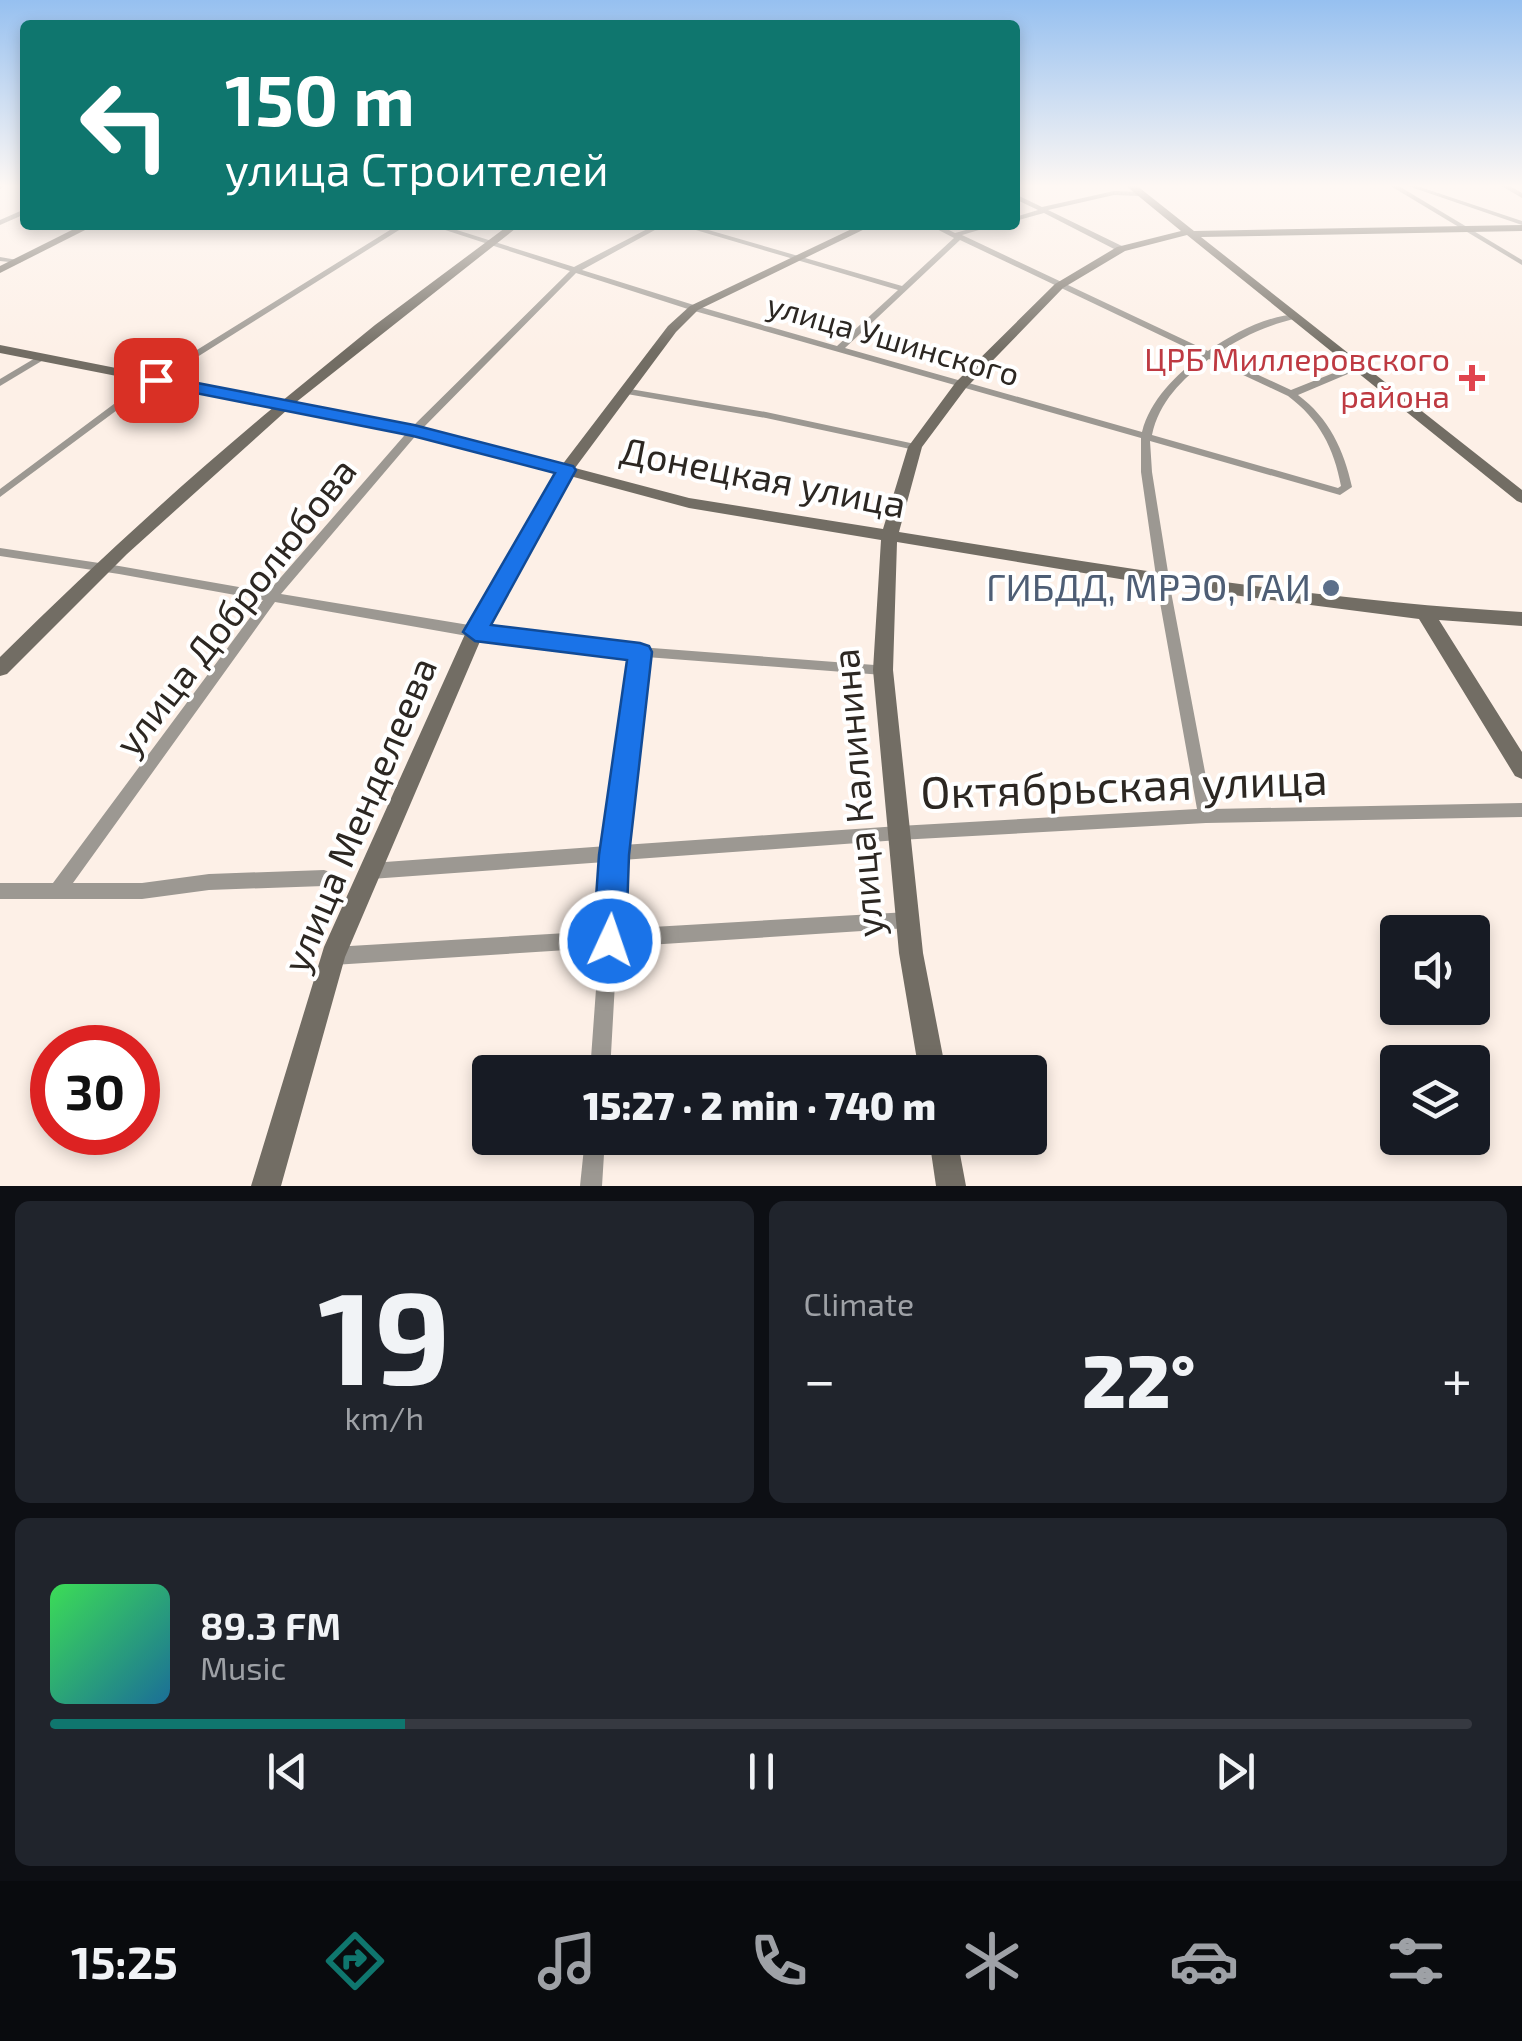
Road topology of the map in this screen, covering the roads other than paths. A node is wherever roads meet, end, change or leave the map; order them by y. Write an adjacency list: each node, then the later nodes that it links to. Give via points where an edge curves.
1 (60, 240): 17 (street)
2 (379, 240): 30 (street)
3 (485, 240): 13 (street, улица Ушинского)
4 (631, 240): 20 (street, улица Добролюбова)
5 (735, 240): 15 (street)
6 (834, 240): 15 (street, улица Менделеева)
7 (953, 240): 22 (street)
8 (966, 240): 21 (street)
9 (1104, 240): 14 (street)
10 (1158, 240): 14 (street, улица Калинина)
11 (1199, 240): 24 (street)
12 (1484, 240): 18 (street)
13 (491, 242): 20 (street, улица Ушинского); 35 (street)
14 (1121, 249): 21 (street, улица Калинина)
15 (794, 258): 22 (street); 23 (street, улица Менделеева)
16 (0, 259): 17 (street)
17 (19, 261): 19 (street)
18 (1522, 263)
19 (0, 270)
20 (575, 270): 23 (street, улица Ушинского); 36 (street, улица Добролюбова)
21 (1059, 286): 27 (street); 32 (street, улица Калинина)
22 (902, 290): 26 (street)
23 (694, 308): 26 (street, улица Ушинского); 33 (street, улица Менделеева)
24 (1294, 316): 27 (street, via 1263,322); 29 (street)
25 (0, 349): 28 (street, Донецкая улица)
26 (839, 349): 32 (street, улица Ушинского)
27 (1206, 354): 34 (street); 37 (street, via 1166,398)
28 (42, 357): 30 (street, Донецкая улица); 31 (street)
29 (1359, 366): 34 (street); 41 (street)
30 (156, 380): 35 (street, Донецкая улица); 40 (street)
31 (0, 384)
32 (961, 385): 37 (street, улица Ушинского); 38 (street, улица Калинина)
33 (624, 391): 38 (street); 39 (street, улица Менделеева)
34 (1290, 394): 37 (street, улица Ушинского, via 1311,407 1330,436 1343,462 1347,487 1340,492)
35 (284, 404): 36 (street, Донецкая улица); 44 (street)
36 (414, 431): 39 (street, Донецкая улица); 46 (street, улица Добролюбова)
37 (1145, 439): 45 (street)
38 (914, 446): 42 (street, улица Калинина)
39 (566, 470): 42 (street, Донецкая улица, via 689,503); 49 (street, улица Менделеева)
40 (0, 494)
41 (1522, 498)
42 (890, 537): 45 (street, Донецкая улица); 52 (street, улица Калинина)
43 (0, 552): 44 (street)
44 (101, 566): 46 (street); 51 (street)
45 (1162, 580): 47 (street, Донецкая улица); 55 (street)
46 (272, 596): 49 (street); 60 (street, улица Добролюбова)
47 (1425, 613): 48 (street, Донецкая улица); 53 (street)
48 (1522, 619)
49 (475, 632): 50 (street); 58 (street, улица Менделеева)
50 (640, 652): 52 (street); 57 (street)
51 (0, 669)
52 (883, 670): 56 (street, улица Калинина)
53 (1522, 770)
54 (1522, 810): 55 (street, Октябрьская улица)
55 (1206, 816): 56 (street, Октябрьская улица)
56 (899, 832): 57 (street, Октябрьская улица); 62 (street, улица Калинина)
57 (614, 855): 58 (street, Октябрьская улица); 63 (street)
58 (372, 872): 64 (street, улица Менделеева)
59 (324, 878): 60 (street)
60 (59, 890): 61 (street)
61 (0, 891)
62 (908, 920): 63 (street); 66 (street, улица Калинина)
63 (610, 941): 64 (street); 65 (street)
64 (333, 956): 69 (street, улица Менделеева)
65 (601, 1055)
66 (929, 1055)
67 (594, 1155): 70 (street)
68 (946, 1155): 71 (street)
69 (266, 1186)
70 (591, 1186)
71 (951, 1186)

